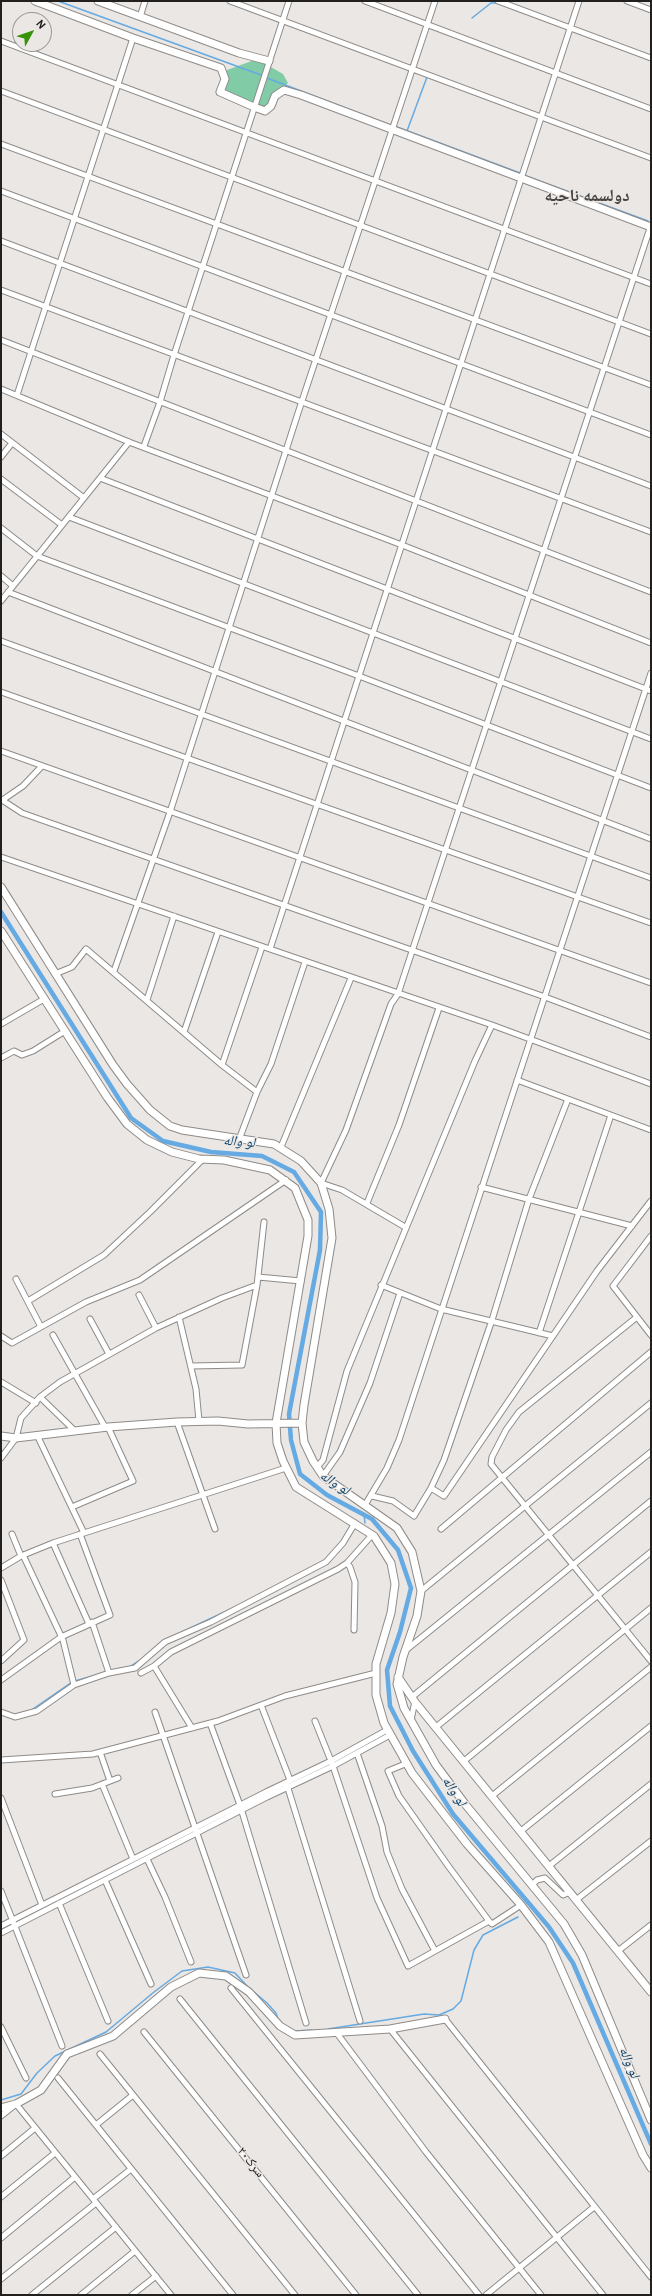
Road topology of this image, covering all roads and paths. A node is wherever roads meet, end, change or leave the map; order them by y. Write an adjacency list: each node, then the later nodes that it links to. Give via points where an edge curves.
1 (35, 1): 16 (street)
2 (98, 1): 12 (street)
3 (145, 1): 12 (street)
4 (230, 1): 13 (street)
5 (289, 1): 13 (street)
6 (365, 1): 14 (street)
7 (435, 1): 14 (street)
8 (498, 1): 15 (street)
9 (579, 1): 15 (street)
10 (627, 1): 11 (street)
11 (651, 10)
12 (140, 17): 19 (street)
13 (283, 21): 19 (street); 20 (street)
14 (427, 24): 20 (street); 21 (street)
15 (571, 28): 18 (street); 21 (street)
16 (133, 38): 22 (street); 24 (street, via 221,68 225,79 220,92)
17 (1, 41): 22 (street)
18 (651, 58)
19 (269, 62): 24 (street)
20 (412, 69): 26 (street); 28 (street)
21 (556, 72): 25 (street); 26 (street)
22 (118, 85): 27 (street); 29 (street)
23 (1, 91): 27 (street)
24 (254, 107): 28 (street, via 265,111 271,106 275,96 284,90); 29 (street)
25 (651, 109)
26 (542, 117): 31 (street); 34 (street)
27 (103, 129): 32 (street); 33 (street)
28 (392, 129): 34 (street); 35 (street)
29 (246, 133): 33 (street); 35 (street)
30 (1, 144): 32 (street)
31 (651, 158)
32 (88, 176): 37 (street); 38 (street)
33 (232, 177): 38 (street); 39 (street)
34 (522, 178): 40 (street); 41 (street)
35 (376, 181): 39 (street); 41 (street)
36 (1, 191): 37 (street)
37 (74, 218): 43 (street); 44 (street)
38 (216, 224): 44 (street); 45 (street)
39 (360, 226): 45 (street); 46 (street)
40 (651, 226): 47 (street)
41 (505, 230): 46 (street); 47 (street)
42 (1, 241): 43 (street)
43 (60, 263): 50 (street); 51 (street)
44 (202, 267): 51 (street); 52 (street)
45 (345, 272): 52 (street); 53 (street)
46 (490, 274): 53 (street); 54 (street)
47 (633, 278): 48 (street); 54 (street)
48 (651, 284)
49 (1, 290): 50 (street)
50 (45, 307): 57 (street); 58 (street)
51 (188, 311): 58 (street); 59 (street)
52 (331, 315): 59 (street); 60 (street)
53 (475, 320): 60 (street); 61 (street)
54 (618, 322): 55 (street); 61 (street)
55 (651, 334)
56 (1, 340): 57 (street)
57 (31, 351): 64 (street); 65 (street)
58 (174, 355): 65 (street); 66 (street)
59 (316, 359): 66 (street); 67 (street)
60 (460, 364): 67 (street); 68 (street)
61 (604, 368): 62 (street); 68 (street)
62 (651, 385)
63 (1, 389): 64 (street)
64 (17, 395): 71 (street)
65 (160, 402): 73 (street); 75 (street)
66 (302, 402): 74 (street); 75 (street)
67 (446, 408): 74 (street); 77 (street)
68 (590, 412): 70 (street); 77 (street)
69 (1, 434): 72 (street)
70 (651, 435)
71 (129, 442): 73 (street); 78 (street)
72 (12, 443): 76 (street); 82 (street)
73 (144, 446): 81 (street)
74 (432, 450): 83 (street); 84 (street)
75 (286, 451): 81 (street); 84 (street)
76 (1, 457)
77 (575, 457): 80 (street); 83 (street)
78 (100, 478): 82 (street); 89 (street)
79 (1, 479): 86 (street)
80 (651, 486)
81 (272, 495): 89 (street); 90 (street)
82 (84, 498): 85 (street)
83 (562, 498): 88 (street); 91 (street)
84 (415, 502): 90 (street); 91 (street)
85 (69, 517): 86 (street); 94 (street)
86 (62, 525): 92 (street)
87 (1, 528): 92 (street)
88 (651, 532)
89 (257, 540): 94 (street); 96 (street)
90 (402, 545): 96 (street); 99 (street)
91 (544, 551): 98 (street); 99 (street)
92 (37, 556): 95 (street); 101 (street)
93 (1, 576): 95 (street)
94 (243, 583): 101 (street); 102 (street)
95 (13, 586): 97 (street)
96 (387, 589): 102 (street); 103 (street)
97 (8, 592): 100 (street); 106 (street)
98 (651, 592)
99 (530, 595): 103 (street); 105 (street)
100 (1, 601)
101 (230, 628): 106 (street); 108 (street)
102 (373, 633): 108 (street); 109 (street)
103 (515, 639): 109 (street); 110 (street)
104 (1, 641): 112 (street)
105 (651, 643)
106 (214, 671): 112 (street); 113 (street)
107 (651, 673): 110 (street)
108 (359, 676): 113 (street); 114 (street)
109 (502, 681): 114 (street); 115 (street)
110 (648, 690): 115 (street)
111 (1, 692): 118 (street)
112 (201, 713): 118 (street); 119 (street)
113 (344, 720): 119 (street); 121 (street)
114 (487, 725): 121 (street); 122 (street)
115 (632, 731): 116 (street); 122 (street)
116 (651, 738)
117 (1, 752): 120 (street)
118 (186, 758): 125 (street); 127 (street)
119 (331, 761): 125 (street); 126 (street)
120 (42, 766): 124 (street, via 23,786); 127 (street)
121 (472, 770): 126 (street); 128 (street)
122 (617, 775): 123 (street); 128 (street)
123 (651, 788)
124 (2, 801): 134 (street, via 22,813)
125 (317, 804): 130 (street); 133 (street)
126 (460, 808): 130 (street); 131 (street)
127 (170, 812): 133 (street); 134 (street)
128 (602, 820): 129 (street); 131 (street)
129 (651, 839)
130 (446, 849): 137 (street); 139 (street)
131 (590, 855): 135 (street); 137 (street)
132 (1, 858): 138 (street)
133 (299, 858): 139 (street); 140 (street)
134 (153, 860): 138 (street); 140 (street)
135 (651, 878)
136 (1, 886): 152 (street)
137 (577, 896): 142 (street); 148 (street)
138 (139, 903): 141 (street); 151 (street)
139 (428, 904): 148 (street); 149 (street)
140 (283, 905): 147 (street); 149 (street)
141 (174, 916): 144 (street); 158 (street)
142 (651, 922)
143 (1, 931): 145 (street)
144 (218, 932): 146 (street); 163 (street)
145 (3, 939): 157 (street)
146 (262, 947): 147 (street); 167 (street)
147 (270, 949): 150 (street)
148 (560, 949): 154 (street); 156 (street)
149 (412, 950): 155 (street); 156 (street)
150 (305, 962): 153 (street); 170 (street, via 271,1064)
151 (114, 971): 152 (street, via 86,949 72,967); 158 (street)
152 (55, 974): 174 (street, via 127,1084 150,1110 170,1126 182,1130)
153 (351, 978): 155 (street); 175 (street)
154 (651, 983)
155 (398, 994): 159 (street); 178 (street, via 391,1004 346,1130)
156 (544, 997): 164 (street); 165 (street)
157 (44, 999): 160 (street); 162 (street)
158 (147, 1000): 163 (street)
159 (439, 1008): 161 (street); 182 (street, via 399,1125)
160 (1, 1024)
161 (492, 1025): 165 (street); 186 (street)
162 (65, 1031): 166 (street, via 22,1056 14,1051); 176 (street, via 127,1124 147,1140 172,1152)
163 (184, 1032): 167 (street)
164 (651, 1037)
165 (530, 1039): 168 (street); 169 (street)
166 (1, 1058)
167 (222, 1065): 170 (street)
168 (517, 1080): 171 (street); 179 (street)
169 (651, 1084)
170 (257, 1092): 174 (street)
171 (568, 1099): 172 (street); 180 (street)
172 (611, 1115): 173 (street); 183 (street)
173 (651, 1130)
174 (240, 1137): 175 (street)
175 (281, 1147): 178 (street, via 301,1161)
176 (203, 1159): 177 (street, via 224,1160 270,1170); 195 (street, via 104,1255)
177 (286, 1180): 190 (street, via 295,1188 308,1220); 201 (street, via 140,1280 86,1302)
178 (321, 1183): 182 (street); 219 (street, via 330,1209 332,1238)
179 (481, 1187): 180 (street); 196 (street)
180 (529, 1199): 183 (street); 200 (street)
181 (651, 1201): 185 (street)
182 (367, 1203): 186 (street)
183 (579, 1211): 185 (street); 203 (street)
184 (264, 1222): 188 (street)
185 (632, 1226): 207 (street, via 597,1271)
186 (405, 1227): 192 (street)
187 (651, 1236): 198 (street, via 613,1286)
188 (258, 1277): 190 (street); 191 (street)
189 (16, 1279): 195 (street)
190 (301, 1281): 218 (street)
191 (257, 1285): 197 (street); 210 (street, via 242,1365)
192 (381, 1285): 193 (street); 227 (street, via 346,1371 324,1460)
193 (400, 1293): 196 (street); 229 (street, via 370,1383 340,1452)
194 (138, 1295): 202 (street)
195 (28, 1301): 201 (street)
196 (441, 1308): 200 (street); 233 (street, via 399,1440)
197 (179, 1317): 202 (street); 210 (street)
198 (637, 1317): 205 (street); 230 (street, via 512,1420 492,1457 491,1464)
199 (90, 1319): 209 (street)
200 (492, 1320): 203 (street); 231 (street, via 444,1460)
201 (41, 1327): 206 (street, via 12,1343)
202 (156, 1328): 209 (street)
203 (538, 1333): 207 (street)
204 (53, 1335): 211 (street)
205 (651, 1335)
206 (1, 1336)
207 (553, 1336): 231 (street, via 444,1496)
208 (651, 1352): 230 (street)
209 (109, 1354): 211 (street)
210 (191, 1366): 216 (street)
211 (74, 1374): 213 (street); 220 (street)
212 (1, 1382): 214 (street)
213 (40, 1398): 214 (street); 221 (street)
214 (36, 1402): 224 (street, via 21,1418)
215 (651, 1403): 237 (street)
216 (199, 1421): 217 (street); 218 (street)
217 (177, 1422): 220 (street); 232 (street)
218 (279, 1423): 219 (street); 228 (street, via 277,1443)
219 (301, 1423): 227 (street, via 304,1442)
220 (106, 1427): 221 (street); 236 (street, via 133,1482)
221 (75, 1431): 223 (street)
222 (1, 1436): 224 (street)
223 (37, 1436): 224 (street); 236 (street)
224 (16, 1438): 226 (street)
225 (651, 1452): 244 (street)
226 (1, 1458)
227 (317, 1467): 229 (street)
228 (286, 1468): 232 (street); 238 (street, via 296,1487)
229 (323, 1476): 235 (street)
230 (502, 1478): 237 (street); 240 (street)
231 (431, 1488): 233 (street, via 414,1516 393,1501)
232 (203, 1494): 239 (street); 242 (street)
233 (372, 1496): 235 (street)
234 (651, 1501): 249 (street)
235 (365, 1504): 252 (street, via 397,1528 412,1552)
236 (72, 1506): 242 (street)
237 (525, 1506): 244 (street); 252 (street)
238 (355, 1523): 243 (street); 265 (street, via 343,1543 326,1562 211,1622 165,1642 135,1668)
239 (215, 1529)
240 (441, 1529)
241 (12, 1534): 247 (street)
242 (82, 1534): 245 (street); 255 (street, via 110,1616)
243 (372, 1535): 248 (street); 266 (street, via 391,1563 395,1584)
244 (548, 1535): 249 (street); 259 (street)
245 (53, 1543): 247 (street); 255 (street)
246 (651, 1552): 253 (street)
247 (22, 1555): 250 (street); 258 (street)
248 (347, 1563): 257 (street, via 355,1582); 262 (street, via 171,1652)
249 (574, 1566): 253 (street); 270 (street)
250 (1, 1568)
251 (1, 1580): 260 (street, via 24,1640)
252 (421, 1591): 259 (street, via 417,1616)
253 (598, 1595): 256 (street); 278 (street)
254 (651, 1608): 256 (street)
255 (90, 1623): 258 (street); 265 (street)
256 (625, 1629): 261 (street); 285 (street)
257 (354, 1630)
258 (61, 1637): 268 (street); 269 (street)
259 (405, 1651): 267 (street)
260 (1, 1661)
261 (651, 1661)
262 (154, 1666): 264 (street); 279 (street)
263 (651, 1667): 294 (street)
264 (141, 1672)
265 (109, 1673): 269 (street)
266 (376, 1673): 271 (street, via 285,1696); 280 (street, via 376,1695)
267 (398, 1677): 270 (street); 274 (street, via 397,1684 404,1708)
268 (1, 1680)
269 (74, 1685): 272 (street, via 37,1711 15,1717)
270 (414, 1698): 274 (street); 278 (street)
271 (261, 1705): 276 (street); 290 (street)
272 (1, 1712)
273 (155, 1712): 281 (street)
274 (411, 1720): 304 (street, via 440,1770)
275 (315, 1721): 286 (street)
276 (210, 1723): 279 (street); 296 (street)
277 (651, 1726): 298 (street)
278 (436, 1727): 285 (street)
279 (192, 1728): 281 (street)
280 (388, 1732): 283 (street); 286 (street); 287 (street)
281 (162, 1736): 282 (street); 297 (street)
282 (100, 1752): 284 (street); 289 (street)
283 (357, 1753): 286 (street); 317 (street, via 382,1826 387,1852)
284 (1, 1760)
285 (464, 1761): 294 (street)
286 (332, 1764): 290 (street); 317 (street, via 377,1898 408,1966)
287 (406, 1764): 310 (street, via 467,1844); 312 (street, via 388,1771 399,1796)
288 (118, 1778): 289 (street)
289 (110, 1781): 291 (street)
290 (288, 1783): 296 (street); 327 (street)
291 (102, 1784): 293 (street); 300 (street)
292 (651, 1784): 302 (street)
293 (55, 1794)
294 (492, 1796): 298 (street)
295 (1, 1798): 309 (street)
296 (241, 1808): 297 (street); 328 (street)
297 (196, 1831): 300 (street); 301 (street); 320 (street)
298 (521, 1831): 302 (street)
299 (651, 1841): 307 (street)
300 (133, 1859): 309 (street)
301 (147, 1859): 303 (street); 319 (street)
302 (549, 1866): 306 (street)
303 (106, 1880): 308 (street); 321 (street)
304 (532, 1885): 306 (street, via 537,1880 545,1878 563,1895); 341 (street, via 564,1924 582,1955)
305 (1, 1891): 311 (street)
306 (570, 1892): 307 (street)
307 (576, 1900): 318 (street)
308 (59, 1903): 315 (street); 326 (street)
309 (42, 1905): 311 (street)
310 (521, 1905): 312 (street, via 492,1924); 346 (street, via 549,1942)
311 (12, 1920): 314 (street); 315 (street)
312 (489, 1921): 317 (street)
313 (651, 1924): 318 (street)
314 (1, 1926)
315 (15, 1926): 316 (street); 333 (street)
316 (1, 1933)
317 (435, 1951)
318 (618, 1951): 323 (street)
319 (191, 1962)
320 (246, 1975)
321 (151, 1984)
322 (231, 1988): 368 (street)
323 (651, 1992)
324 (180, 1999): 367 (street)
325 (445, 2019): 330 (street); 351 (street)
326 (108, 2021)
327 (360, 2021)
328 (306, 2023)
329 (1, 2027): 335 (street)
330 (390, 2029): 332 (street); 354 (street)
331 (144, 2032): 366 (street, سرک۲۰)
332 (336, 2032): 338 (street, via 295,2035 280,2026 248,1992 226,1976 199,1973 171,1987 113,2036 67,2054 41,2090); 356 (street, via 426,2152)
333 (62, 2046)
334 (100, 2054): 337 (street)
335 (26, 2078)
336 (58, 2078): 342 (street)
337 (133, 2095): 342 (street); 365 (street)
338 (16, 2104): 339 (street); 340 (street); 343 (street)
339 (1, 2108)
340 (1, 2116)
341 (651, 2120)
342 (96, 2126): 347 (street)
343 (35, 2128): 344 (street); 345 (street)
344 (55, 2153): 348 (street); 349 (street)
345 (1, 2156)
346 (651, 2168)
347 (131, 2169): 350 (street); 364 (street)
348 (75, 2177): 350 (street); 353 (street)
349 (1, 2197)
350 (95, 2201): 352 (street); 359 (street)
351 (594, 2207): 354 (street); 358 (street)
352 (116, 2227): 355 (street); 360 (street)
353 (1, 2238)
354 (557, 2238): 356 (street); 371 (street)
355 (135, 2251): 357 (street); 361 (street)
356 (519, 2268): 369 (street); 370 (street)
357 (156, 2276): 362 (street); 363 (street)
358 (651, 2277)
359 (1, 2280)
360 (32, 2295)
361 (81, 2295)
362 (132, 2295)
363 (171, 2295)
364 (234, 2295)
365 (295, 2295)
366 (356, 2295)
367 (418, 2295)
368 (480, 2295)
369 (486, 2295)
370 (541, 2295)
371 (603, 2295)

